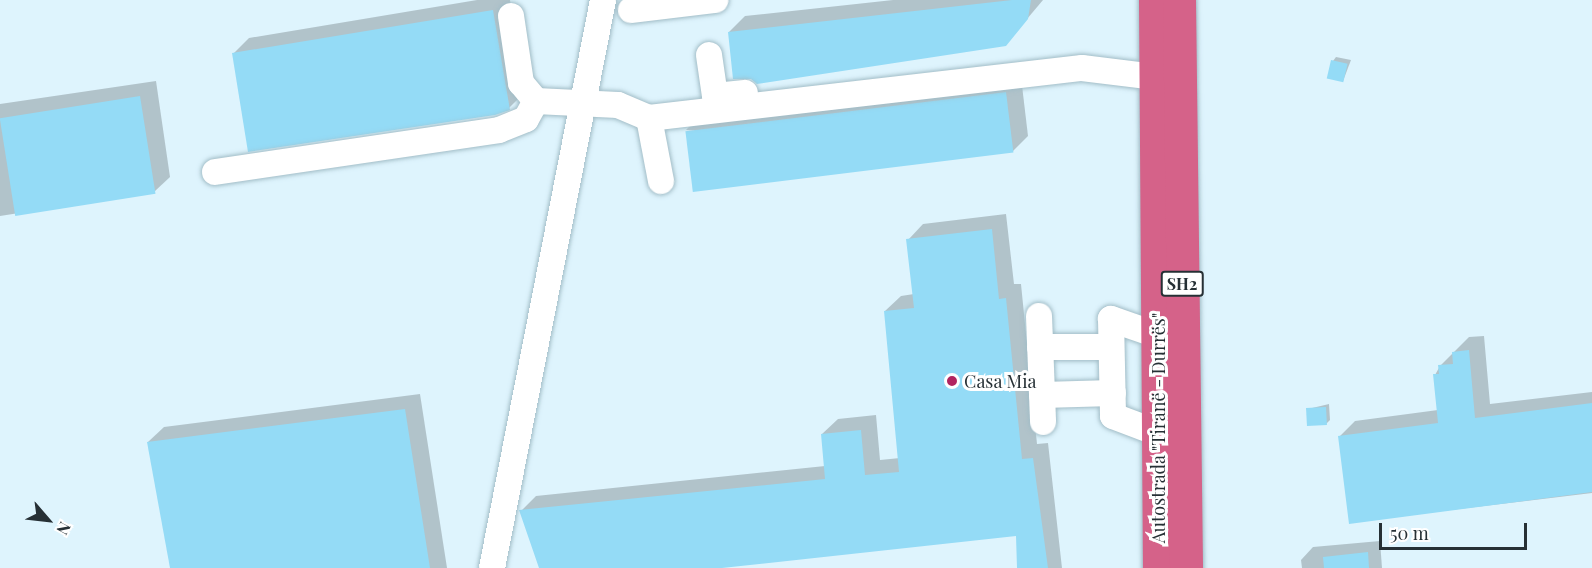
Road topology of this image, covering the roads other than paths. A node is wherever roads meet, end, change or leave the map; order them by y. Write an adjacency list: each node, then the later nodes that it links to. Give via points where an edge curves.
1 (603, 0): 10 (street)
2 (715, 0): 5 (street)
3 (1155, 0): 8 (highway, Autostrada "Tiranë - Durrës" / SH2)
4 (1179, 0): 24 (highway, Autostrada "Tiranë - Durrës" / SH2)
5 (631, 10)
6 (511, 16): 9 (street, via 521,83)
7 (709, 55): 8 (street, via 715,96 1082,56)
8 (1154, 70): 11 (street, via 1082,68); 15 (highway, Autostrada "Tiranë - Durrës" / SH2)
9 (536, 101): 10 (street); 12 (street, via 526,119 499,130)
10 (582, 104): 11 (street, via 618,105); 22 (street)
11 (649, 118): 13 (street)
12 (215, 172)
13 (661, 181)
14 (1039, 316): 16 (street)
15 (1157, 335): 17 (street, via 1111,319); 21 (highway, Autostrada "Tiranë - Durrës" / SH2)
16 (1040, 347): 17 (street); 19 (street)
17 (1112, 347): 18 (street)
18 (1113, 393): 19 (street); 21 (street, via 1113,416)
19 (1042, 395): 20 (street)
20 (1043, 422)
21 (1158, 433): 23 (highway, Autostrada "Tiranë - Durrës" / SH2)
22 (492, 568)
23 (1159, 568)
24 (1186, 568)

